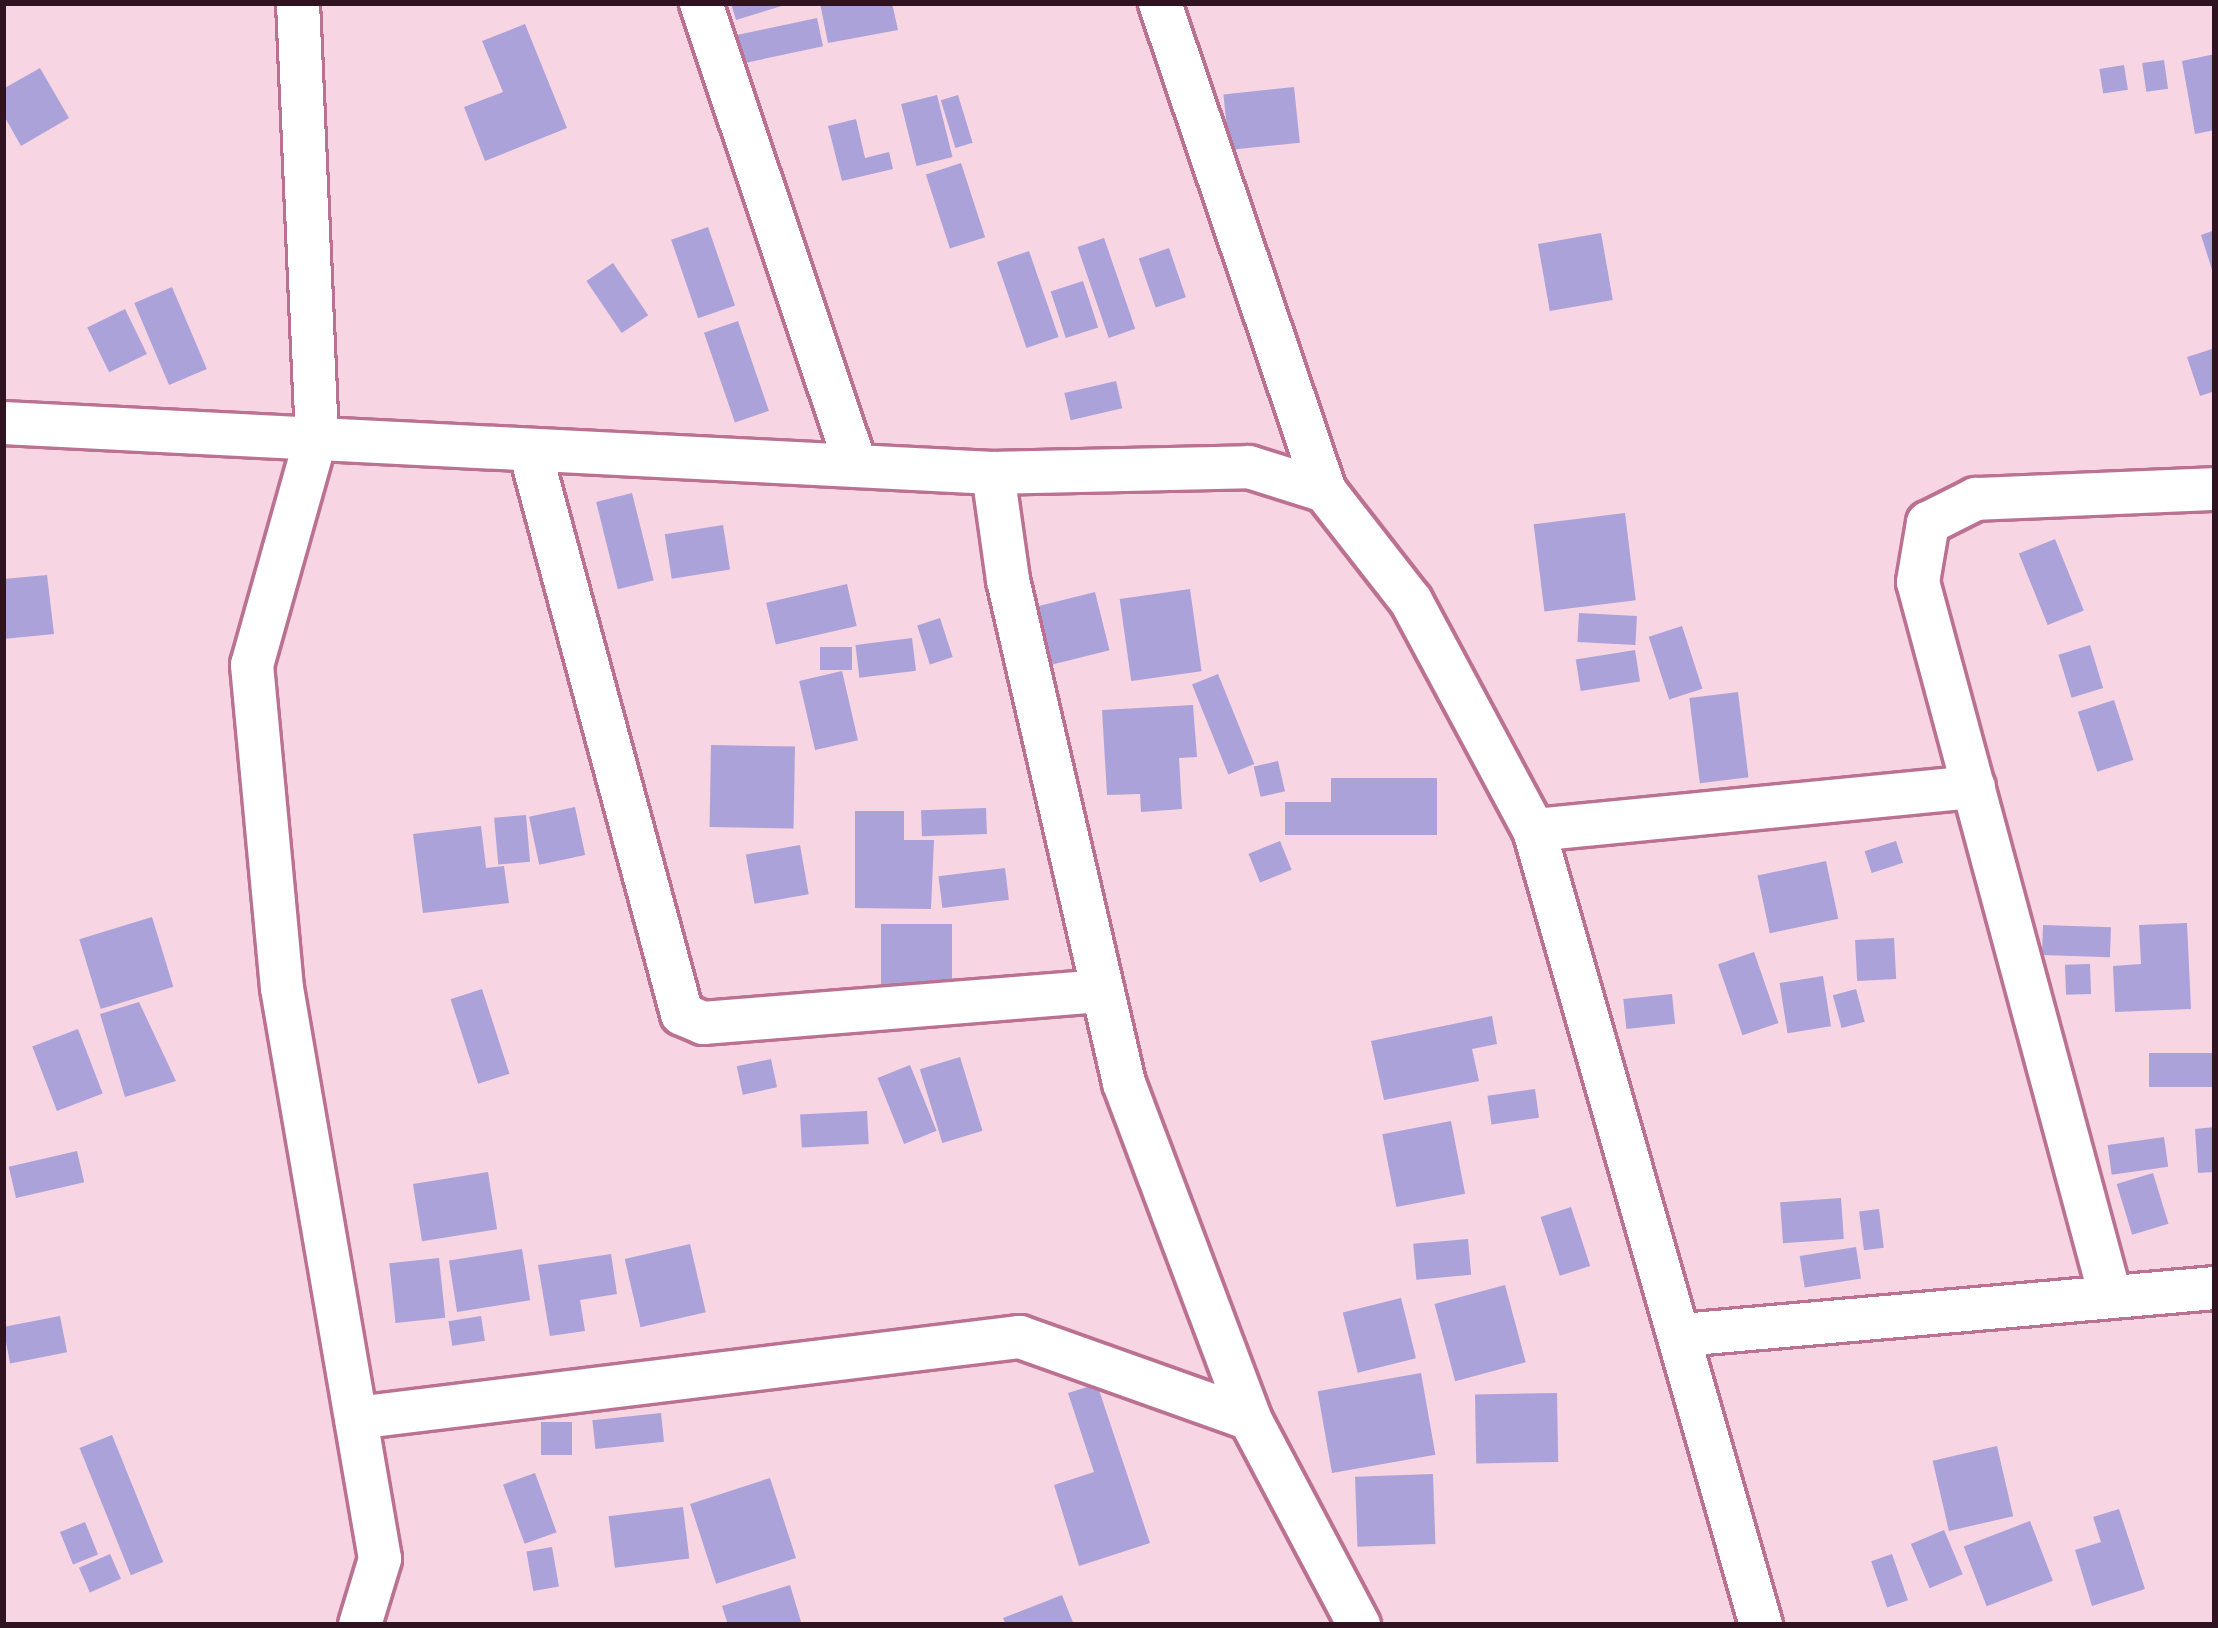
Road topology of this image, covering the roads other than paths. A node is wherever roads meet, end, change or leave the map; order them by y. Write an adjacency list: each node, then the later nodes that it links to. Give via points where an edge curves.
1 (298, 3): 5 (street)
2 (700, 3): 7 (street)
3 (1160, 3): 10 (street)
4 (3, 423): 5 (street)
5 (317, 434): 6 (street); 17 (street, via 252,665 282,988)
6 (530, 451): 7 (street); 13 (street, via 682,1014 703,1023)
7 (856, 466): 8 (street)
8 (994, 472): 10 (street, via 1249,467); 13 (street, via 1008,580)
9 (2215, 489): 11 (street, via 1976,499 1928,523 1918,582)
10 (1325, 491): 12 (street, via 1411,601)
11 (1974, 787): 12 (street); 15 (street)
12 (1534, 830): 16 (street)
13 (1103, 992): 18 (street, via 1124,1082)
14 (2215, 1288): 15 (street)
15 (2110, 1295): 16 (street)
16 (1682, 1335): 21 (street)
17 (356, 1418): 18 (street, via 1020,1336); 19 (street, via 380,1559)
18 (1250, 1419): 20 (street)
19 (360, 1625)
20 (1359, 1625)
21 (1761, 1625)

